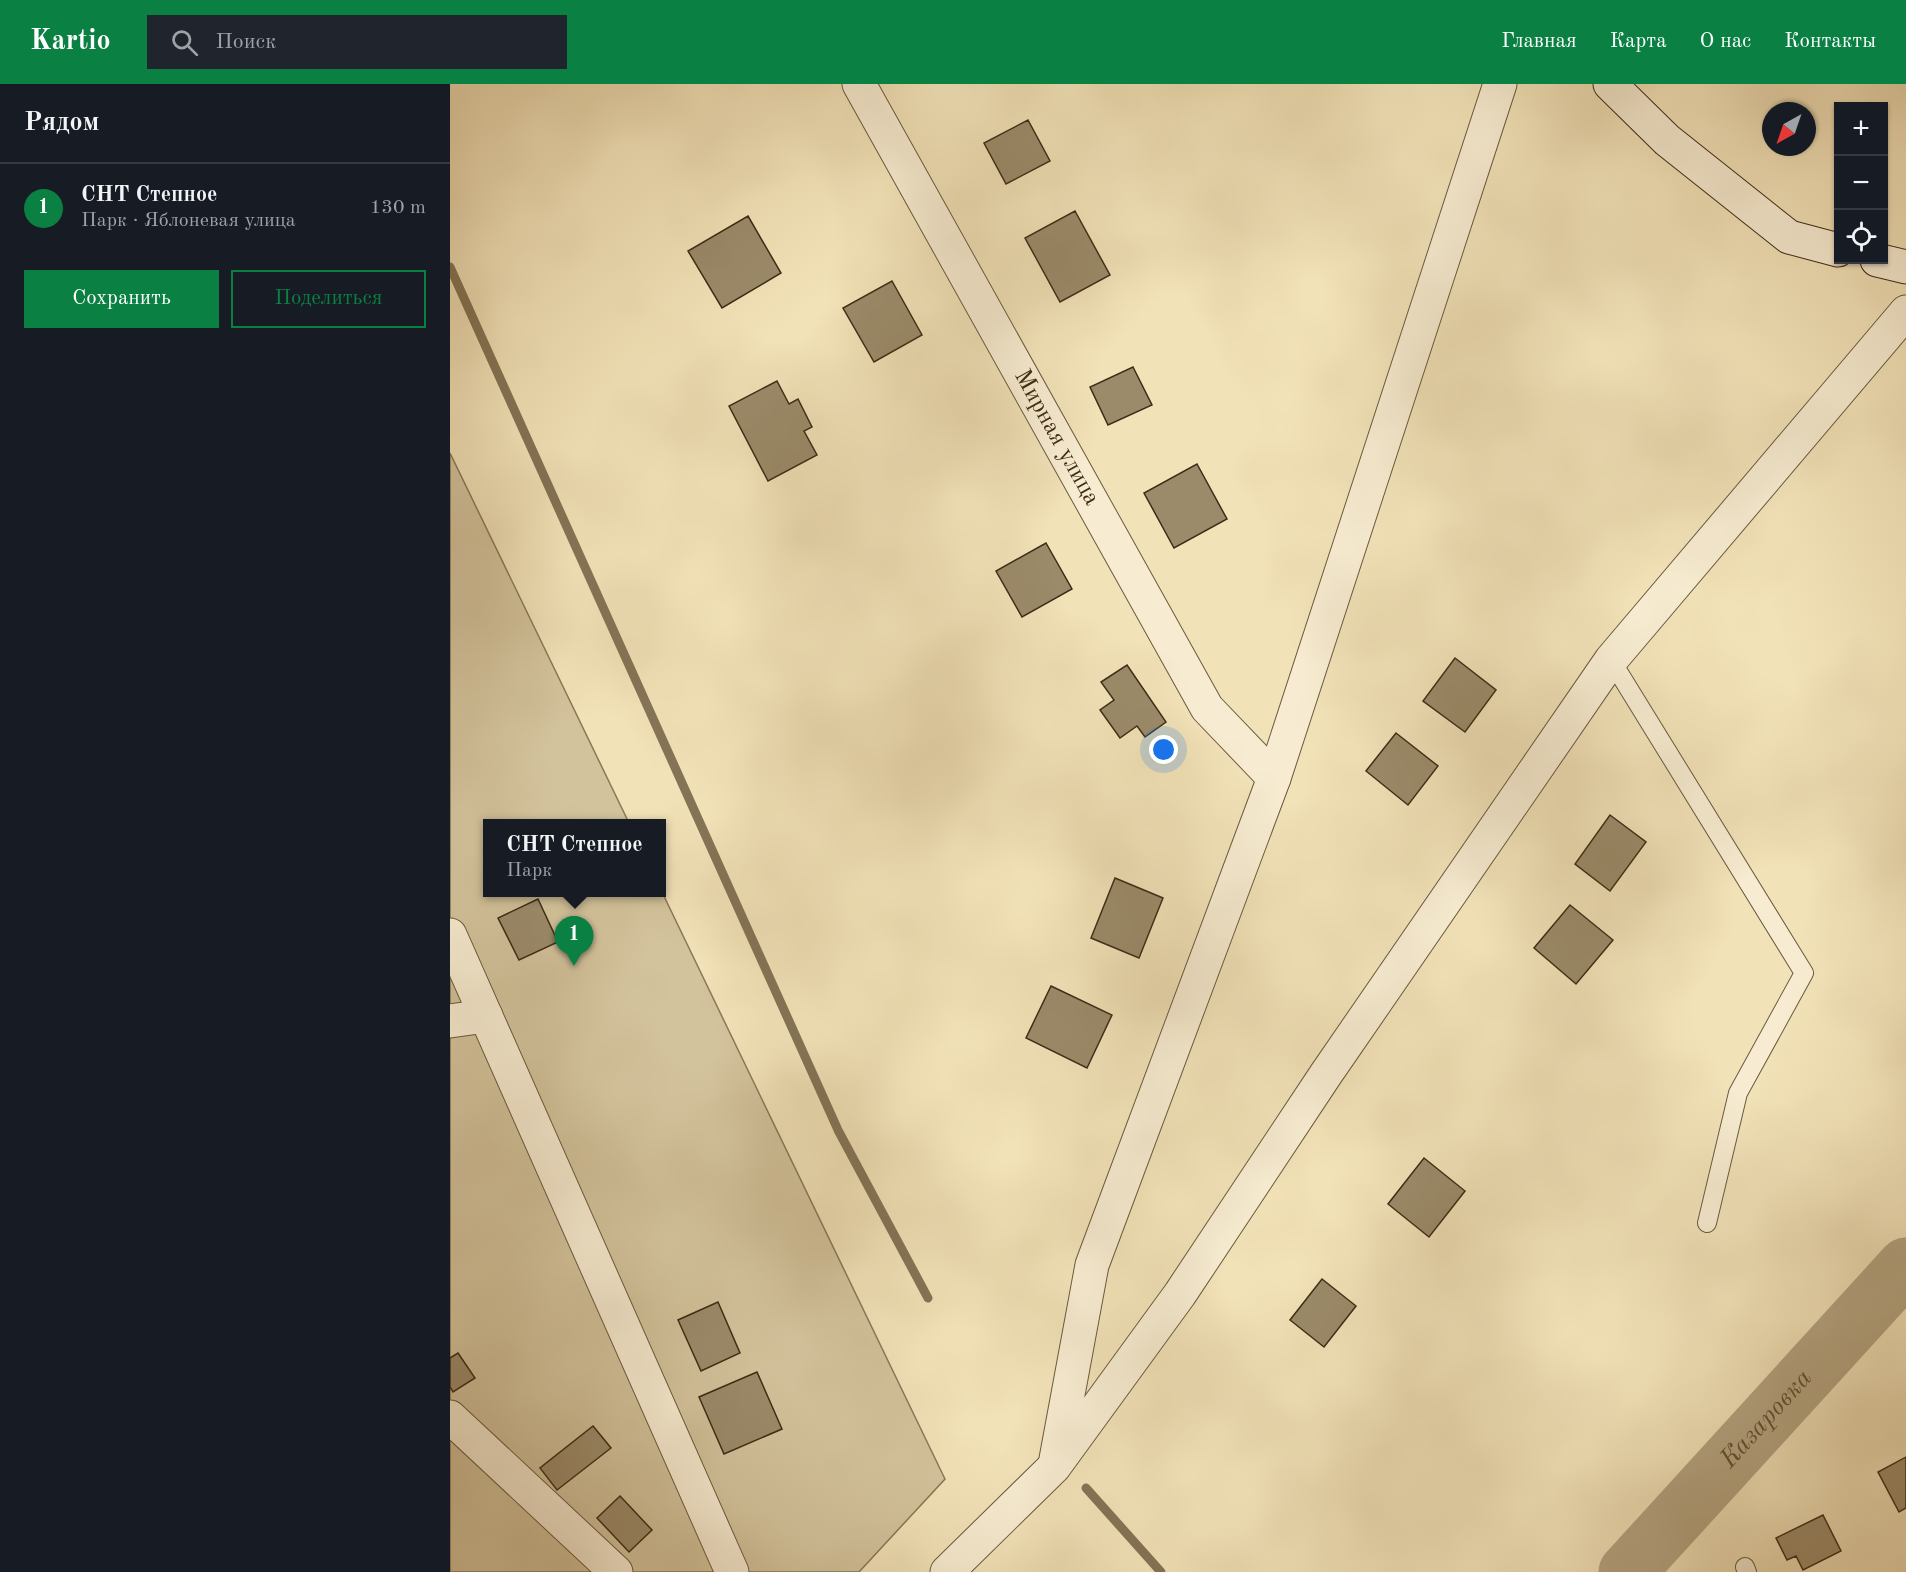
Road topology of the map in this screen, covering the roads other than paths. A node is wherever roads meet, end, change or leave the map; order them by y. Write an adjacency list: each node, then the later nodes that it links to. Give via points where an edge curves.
1 (859, 84): 9 (street, Мирная улица, via 1207,708)
2 (1500, 84): 9 (street)
3 (1610, 84): 4 (street, via 1667,140 1789,237)
4 (1834, 249)
5 (1888, 263): 6 (street)
6 (1906, 267)
7 (1906, 312): 8 (street)
8 (1611, 660): 13 (lane, via 1804,973 1738,1093); 15 (street, via 1180,1294)
9 (1274, 778): 15 (street, via 1092,1265)
10 (450, 935): 11 (street)
11 (486, 1016): 12 (street); 17 (street)
12 (450, 1021)
13 (1707, 1223)
14 (450, 1417): 16 (street)
15 (1054, 1467): 18 (street)
16 (616, 1572)
17 (732, 1572)
18 (948, 1572)

